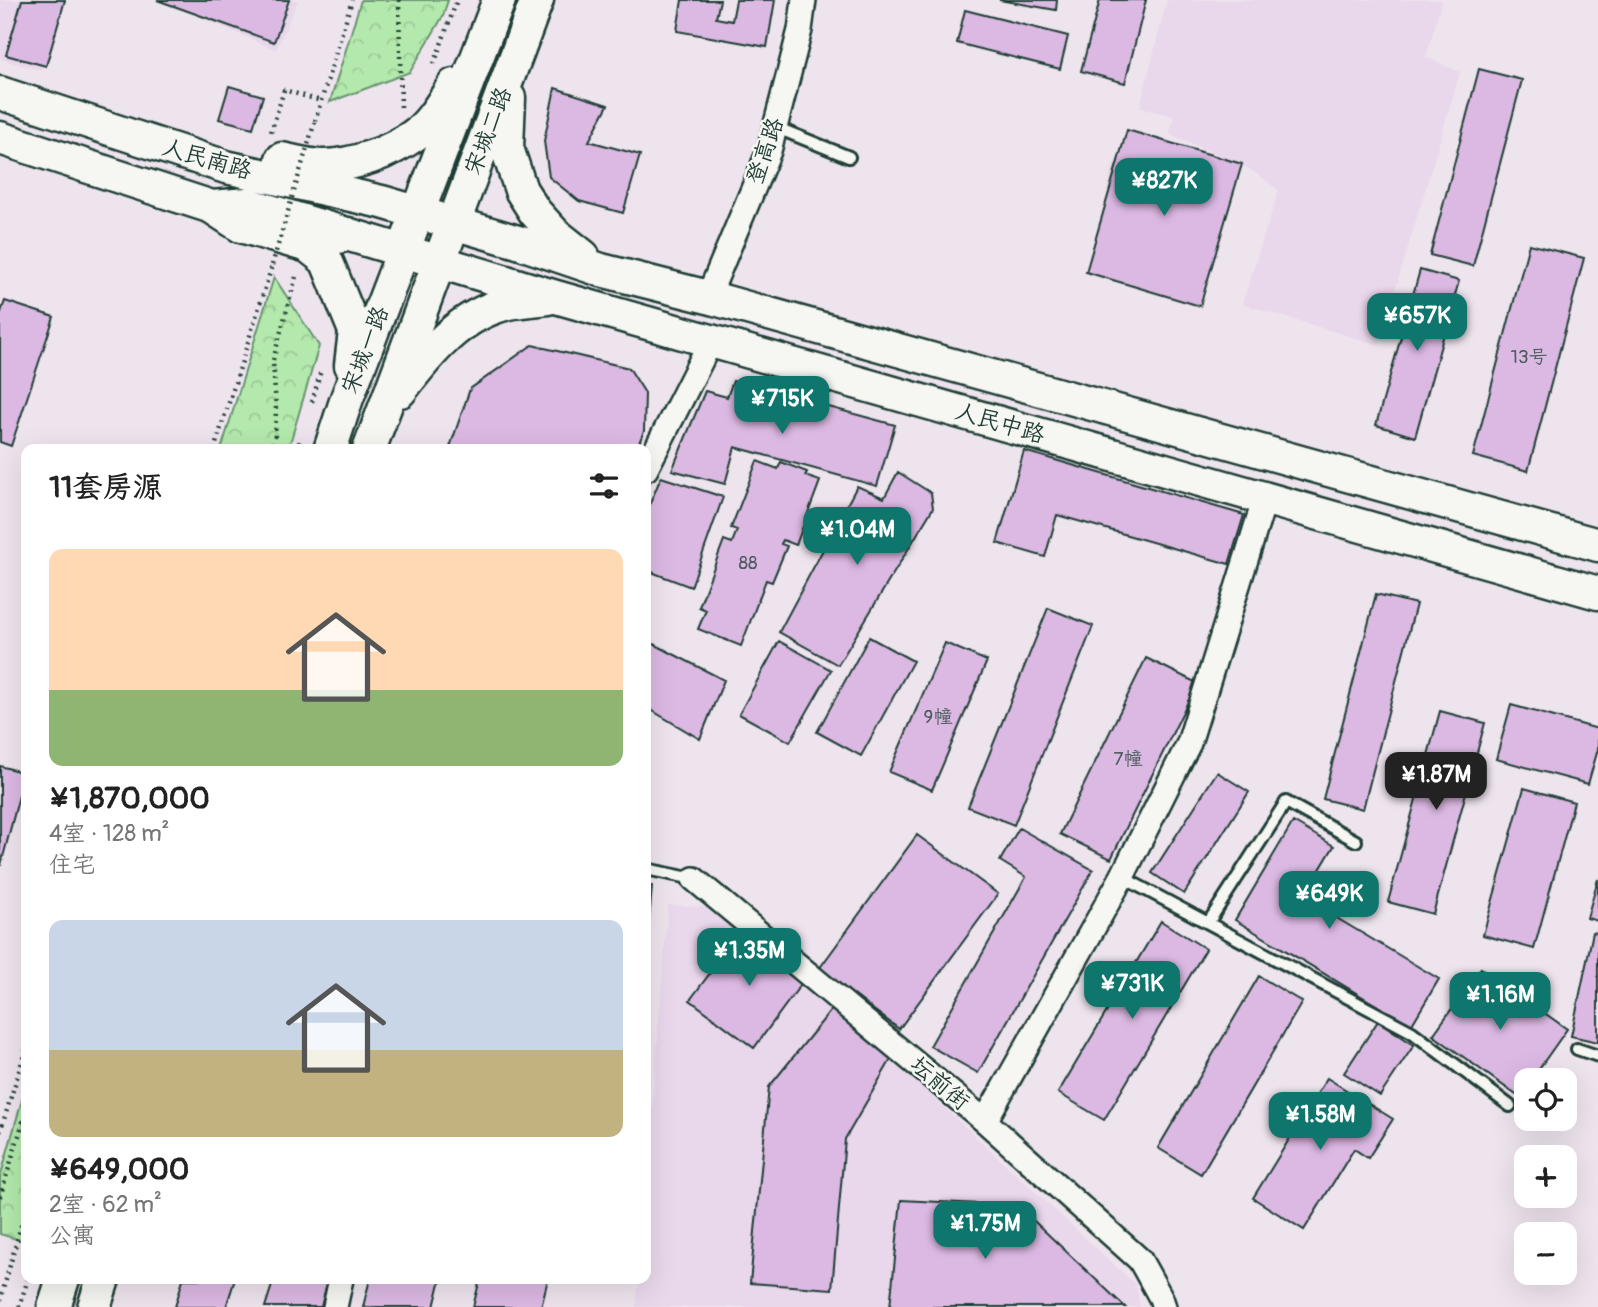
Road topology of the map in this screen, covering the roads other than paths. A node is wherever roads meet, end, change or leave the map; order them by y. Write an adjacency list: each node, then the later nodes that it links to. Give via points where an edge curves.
1 (499, 0): 4 (main road, 宋城二路)
2 (537, 0): 5 (main road, 宋城二路)
3 (804, 0): 7 (street, 登高路)
4 (487, 33): 10 (main road, via 435,114 414,136 390,149 350,163 323,166 263,156); 12 (main road, 宋城二路)
5 (510, 72): 13 (main road, 宋城二路); 18 (main road, via 507,148 521,190 554,233)
6 (0, 93): 10 (main road, 人民南路)
7 (775, 127): 9 (lane); 20 (street, 登高路)
8 (0, 138): 11 (main road, 人民南路)
9 (849, 157)
10 (226, 167): 12 (main road, 人民南路)
11 (212, 207): 14 (main road, via 247,204); 16 (main road, 人民南路)
12 (418, 213): 13 (main road, 人民中路); 15 (main road, 宋城二路)
13 (453, 223): 17 (main road, 宋城二路); 18 (main road, 人民中路)
14 (348, 234): 15 (main road); 16 (main road)
15 (403, 251): 17 (main road, 人民中路); 22 (main road, 宋城一路)
16 (303, 257): 22 (main road, via 326,260 355,331)
17 (438, 262): 19 (main road, 人民中路); 23 (main road, 宋城一路)
18 (601, 270): 20 (main road, 人民中路)
19 (556, 297): 21 (main road, 人民中路); 23 (main road, via 508,303 472,317 431,351)
20 (708, 297): 27 (main road, 人民中路)
21 (711, 341): 25 (street); 26 (main road, 人民中路)
22 (347, 398): 24 (main road, 宋城一路)
23 (373, 435)
24 (332, 444)
25 (651, 459)
26 (1265, 498): 28 (main road, 人民中路); 31 (street, via 1189,743)
27 (1598, 545)
28 (1598, 593)
29 (1356, 841): 33 (lane, via 1286,802)
30 (651, 870): 32 (lane)
31 (1122, 877): 33 (lane); 37 (street)
32 (694, 879): 37 (street, 坛前街)
33 (1208, 923): 36 (lane, via 1412,1032)
34 (1577, 1049): 35 (lane)
35 (1598, 1056)
36 (1510, 1106)
37 (985, 1121): 44 (street, 坛前街, via 1140,1261)
38 (61, 1284): 41 (main road)
39 (101, 1284): 42 (main road)
40 (340, 1284): 43 (street)
41 (54, 1307)
42 (94, 1307)
43 (335, 1307)
44 (1164, 1307)

